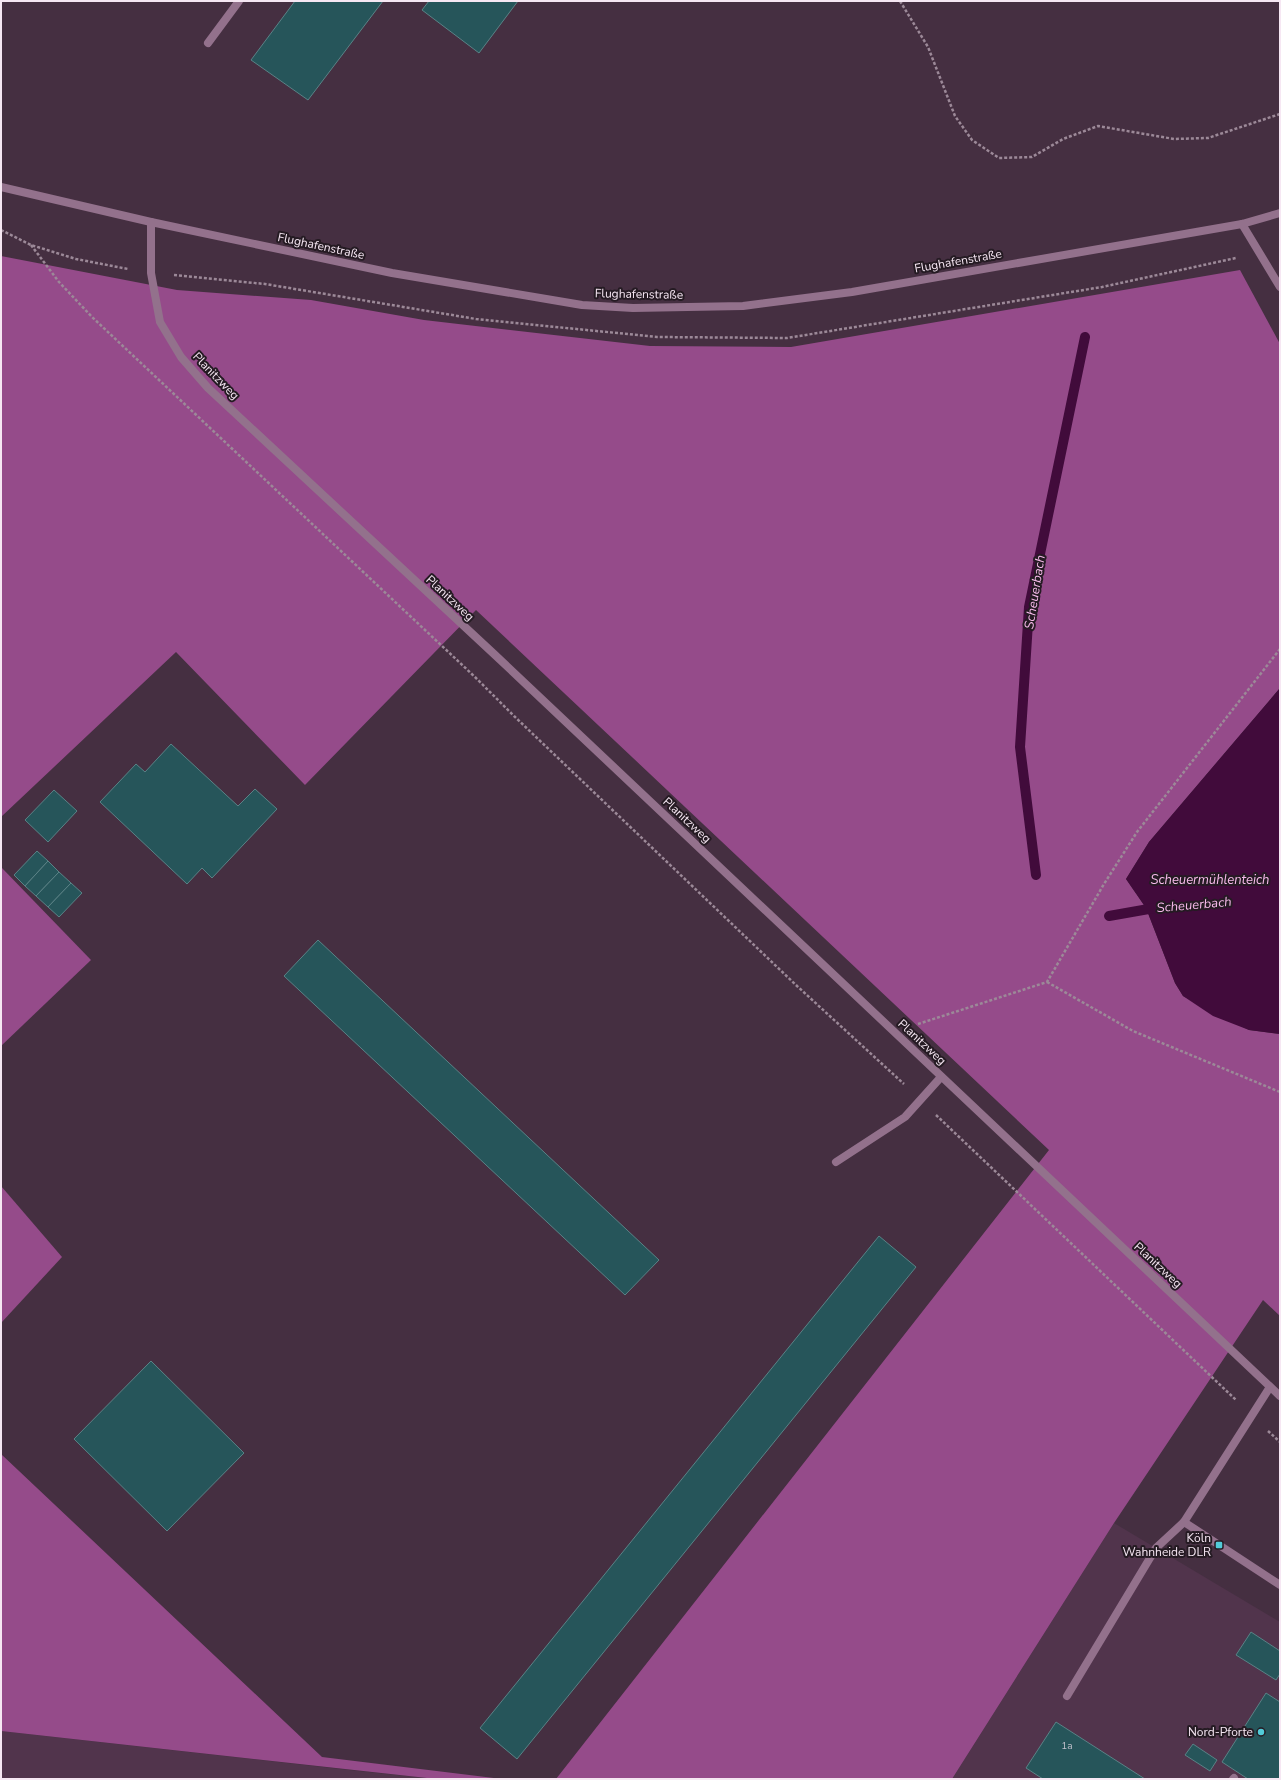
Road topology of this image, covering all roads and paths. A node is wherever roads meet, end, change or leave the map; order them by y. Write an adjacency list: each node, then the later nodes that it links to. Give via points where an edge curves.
1 (239, 1): 3 (street)
2 (900, 1): 4 (path, via 928,47 955,116 972,140 999,158 1032,156 1063,138 1098,126 1174,139 1208,138)
3 (208, 43)
4 (1280, 114)
5 (1, 187): 7 (street, Flughafenstraße)
6 (1280, 213): 8 (street, Flughafenstraße)
7 (151, 222): 8 (street, Flughafenstraße, via 392,273 582,306 632,308 743,306 852,292); 13 (street, Planitzweg, via 151,273 160,322 181,357 208,388 494,654)
8 (1242, 224): 10 (street)
9 (1, 230): 16 (path, via 31,245 59,282 92,318 469,671)
10 (1280, 287)
11 (1280, 649): 12 (path, via 1137,832)
12 (1047, 982): 13 (path); 15 (path, via 1133,1031)
13 (893, 1032): 14 (street, Planitzweg)
14 (941, 1077): 16 (street); 18 (street, Planitzweg)
15 (1280, 1092)
16 (920, 1100): 17 (street, via 905,1117); 20 (path)
17 (836, 1162)
18 (1270, 1387): 19 (street, Planitzweg); 20 (street)
19 (1280, 1396)
20 (1252, 1415): 21 (path); 22 (street)
21 (1280, 1442)
22 (1184, 1522): 23 (street); 24 (street, via 1156,1548)
23 (1280, 1585)
24 (1068, 1696)

